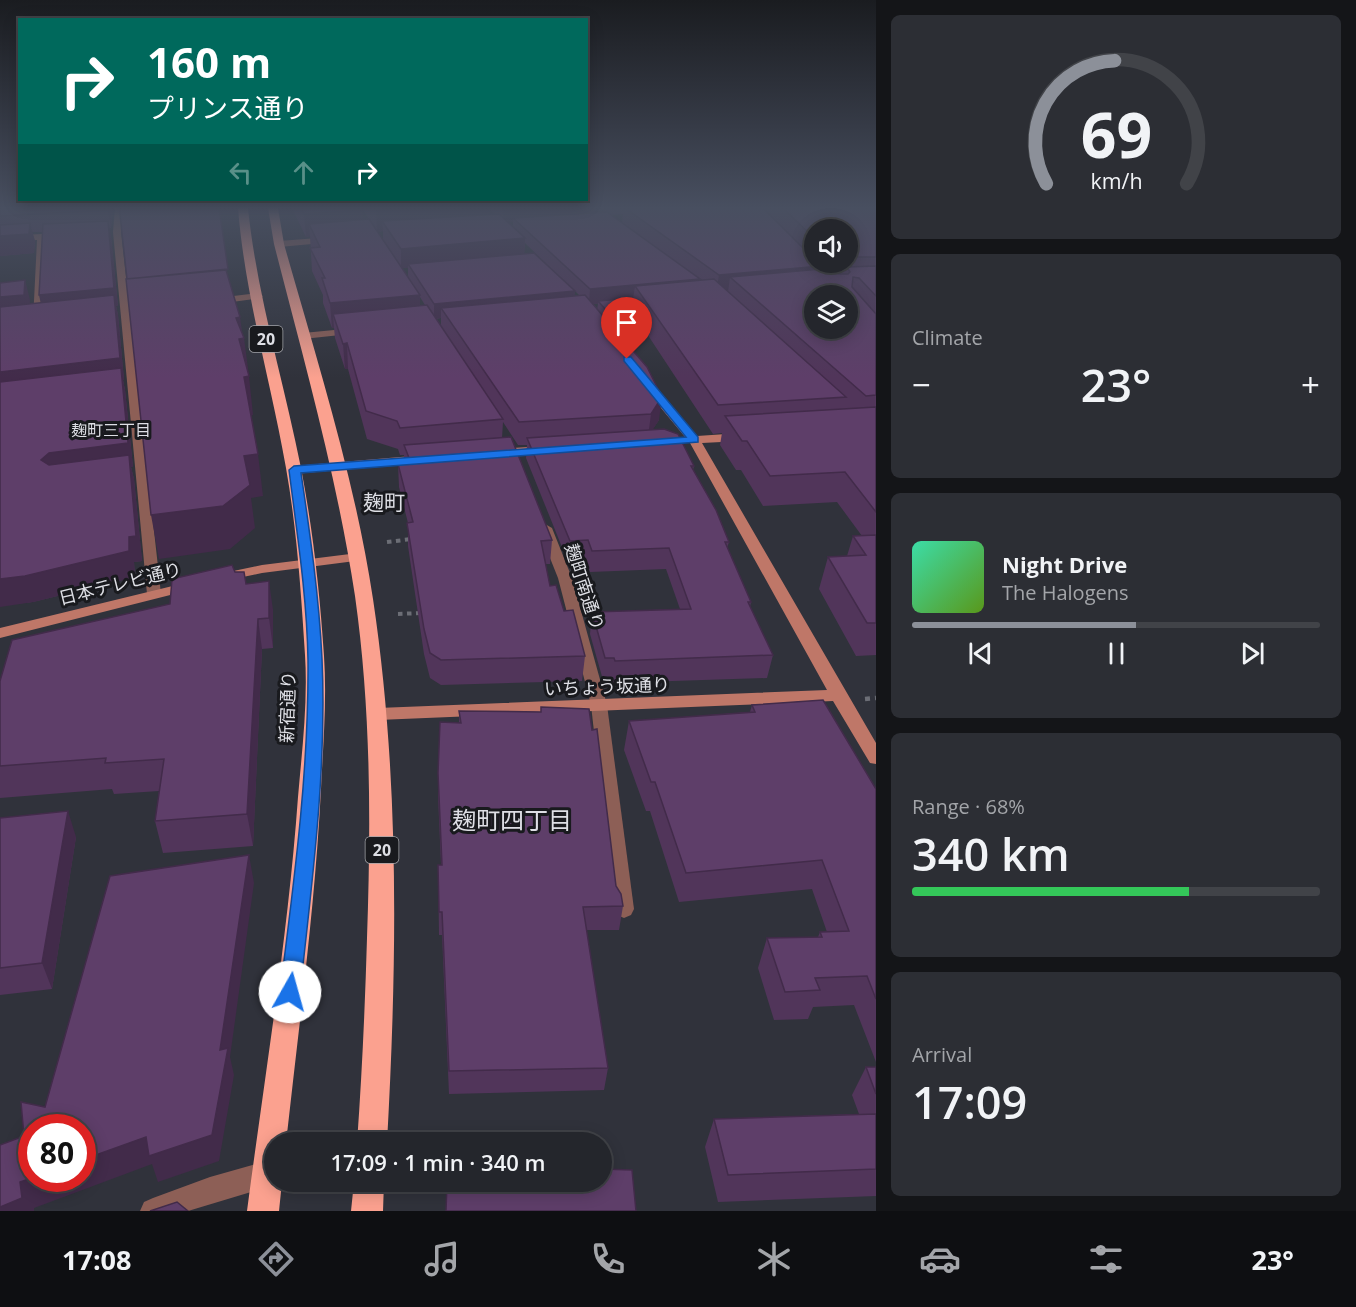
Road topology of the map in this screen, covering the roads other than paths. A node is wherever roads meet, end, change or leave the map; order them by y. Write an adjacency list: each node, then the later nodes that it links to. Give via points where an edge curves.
1 (39, 265): 11 (street)
2 (120, 265): 8 (street)
3 (252, 265): 5 (highway, 新宿通り / 20)
4 (284, 265): 14 (highway, 20)
5 (258, 296): 6 (street); 23 (highway, 新宿通り / 20)
6 (207, 302)
7 (136, 309): 8 (street)
8 (124, 310): 9 (street); 27 (street, via 126,385)
9 (113, 311)
10 (47, 318): 11 (street)
11 (36, 319): 12 (street)
12 (24, 320)
13 (364, 331): 14 (street)
14 (303, 336): 22 (highway, 20)
15 (638, 372): 17 (street)
16 (750, 436): 17 (street)
17 (694, 440): 18 (street); 29 (street)
18 (676, 441)
19 (560, 449): 20 (street)
20 (479, 455)
21 (434, 458): 22 (street)
22 (338, 466): 23 (street); 25 (highway, 20)
23 (294, 470): 26 (highway, 新宿通り / 20)
24 (540, 515): 30 (street, 麹町南通り, via 565,578)
25 (358, 557): 26 (street, 日本テレビ通り); 31 (highway, 20)
26 (307, 563): 27 (street, 日本テレビ通り, via 237,574); 34 (highway, 新宿通り / 20, via 315,660 313,743 306,852)
27 (154, 594): 28 (street, 日本テレビ通り)
28 (0, 635)
29 (838, 695): 30 (street, いちょう坂通り); 32 (street)
30 (599, 705): 31 (street, いちょう坂通り); 33 (street, 麹町南通り)
31 (378, 714): 35 (highway, 20, via 382,861)
32 (873, 748)
33 (624, 909)
34 (275, 1132)
35 (372, 1132)
36 (264, 1175): 39 (street)
37 (267, 1192): 40 (highway, 新宿通り / 20)
38 (368, 1192): 41 (highway)
39 (153, 1211)
40 (263, 1211)
41 (367, 1211)

